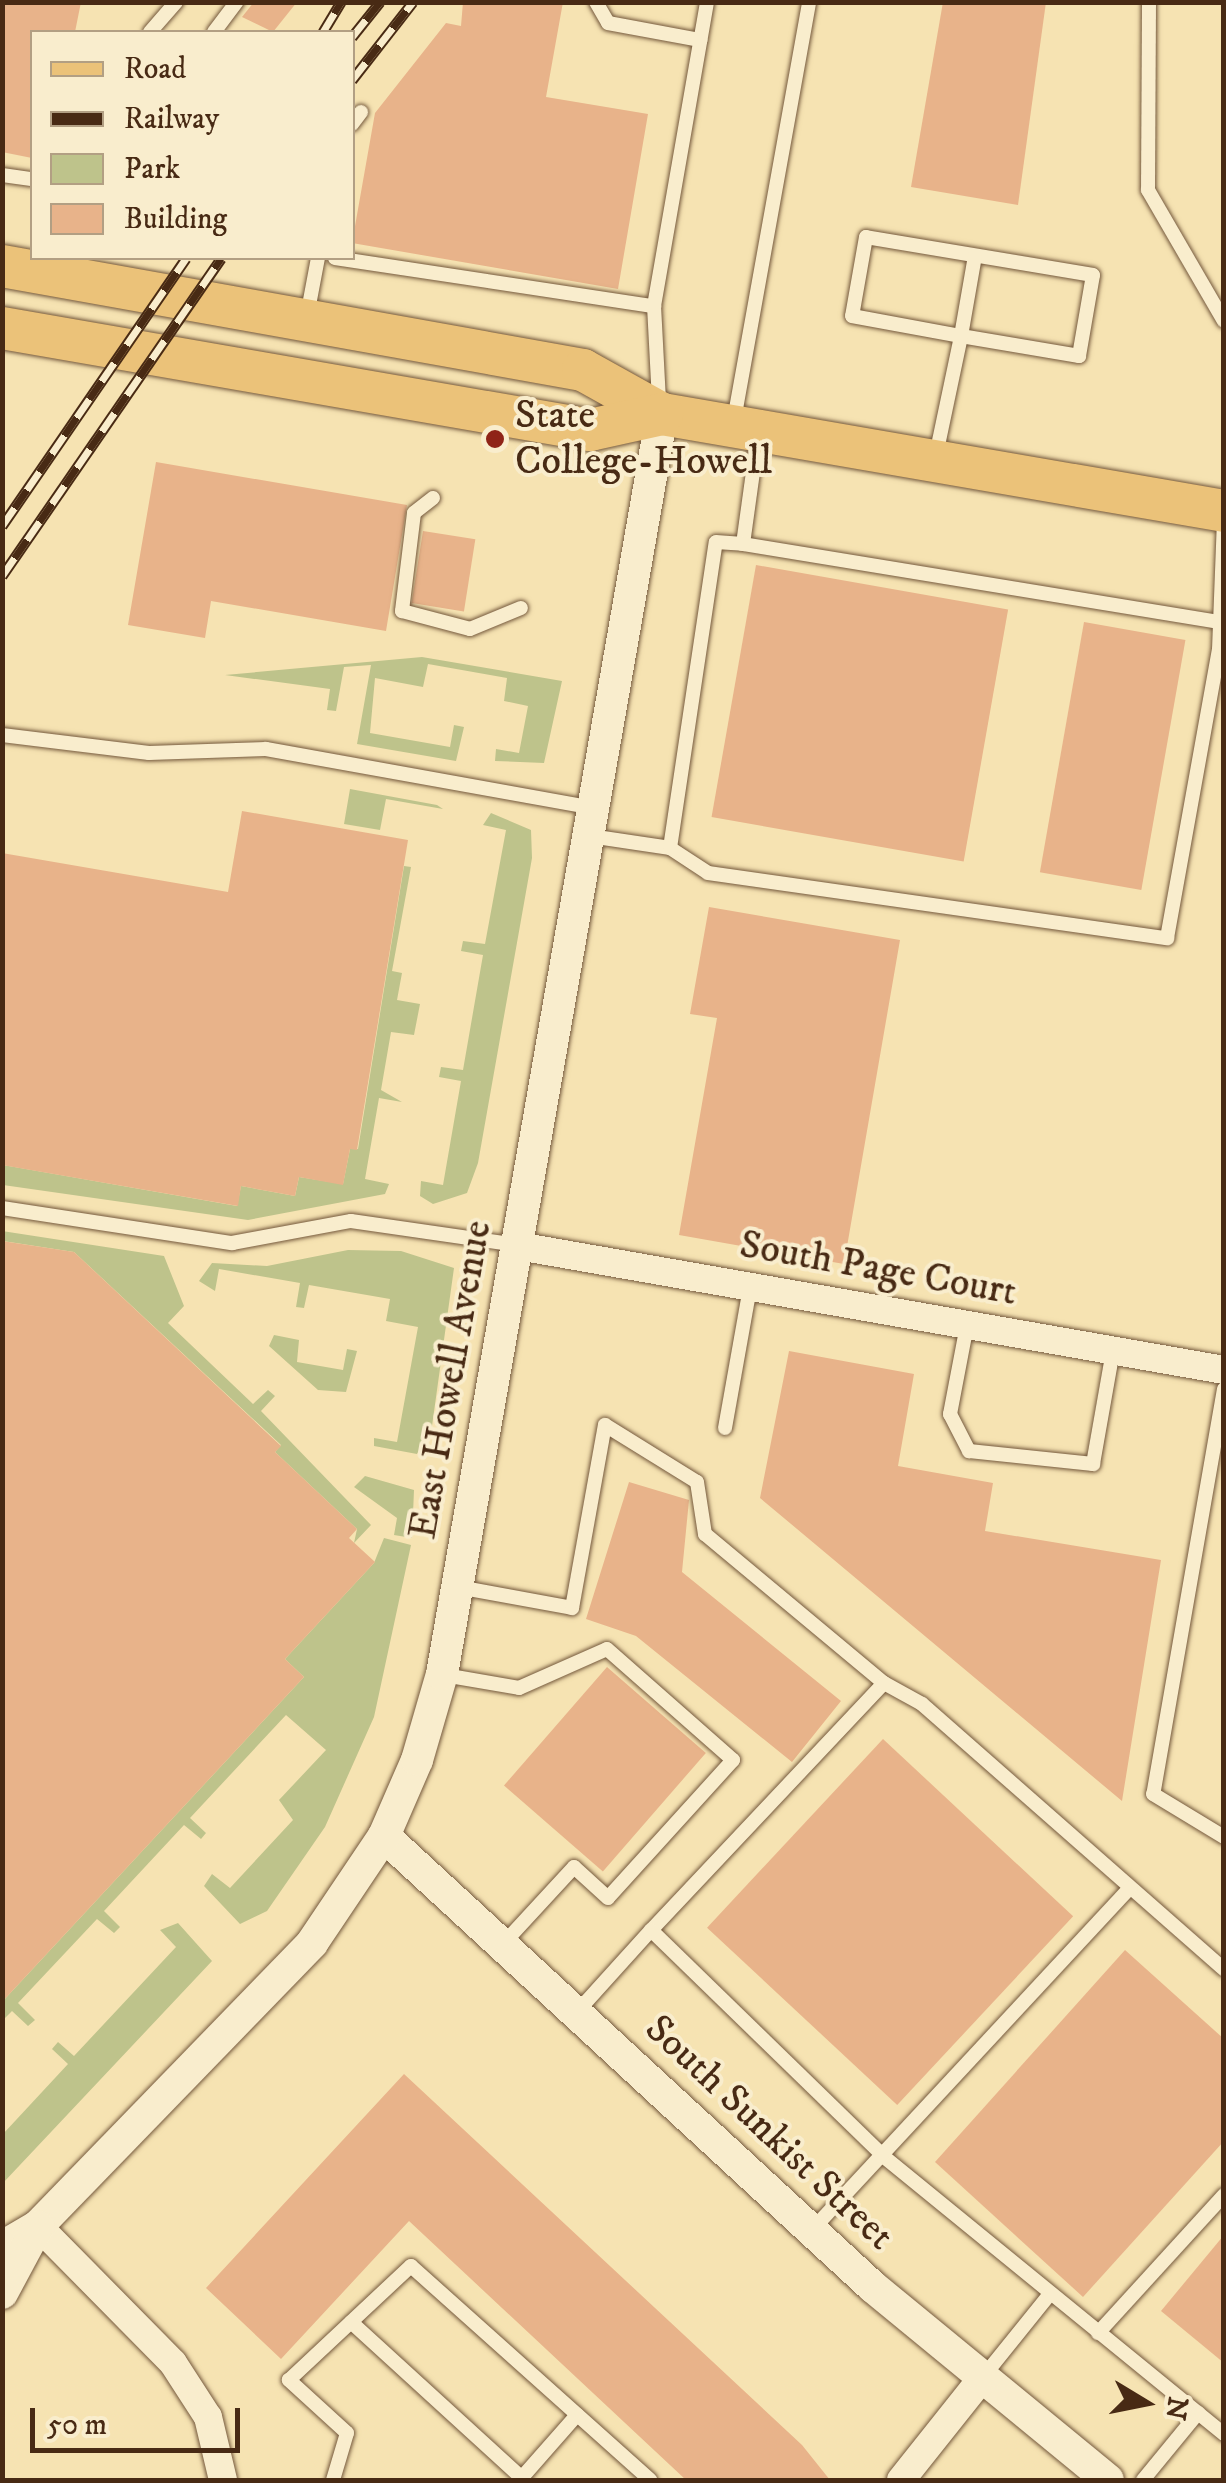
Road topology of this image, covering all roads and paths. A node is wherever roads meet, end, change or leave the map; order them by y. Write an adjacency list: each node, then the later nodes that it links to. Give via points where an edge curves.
1 (176, 2): 7 (lane)
2 (237, 2): 8 (lane)
3 (596, 2): 9 (lane, via 608,23)
4 (707, 2): 9 (lane)
5 (808, 2): 23 (lane)
6 (1149, 2): 19 (lane, via 1148,190)
7 (152, 30)
8 (216, 30)
9 (700, 40): 17 (lane)
10 (2, 175): 11 (lane)
11 (30, 179)
12 (975, 256): 21 (lane); 21 (lane, via 866,237 852,316); 21 (lane, via 1093,275 1085,324 1079,356)
13 (318, 260): 18 (lane)
14 (348, 260): 17 (lane)
15 (2, 266): 16 (main road)
16 (74, 268): 18 (main road)
17 (654, 306): 22 (lane, via 650,356)
18 (306, 320): 22 (main road, via 583,370)
19 (1224, 322)
20 (2, 328): 22 (main road, via 590,430)
21 (961, 336): 24 (lane)
22 (662, 414): 23 (main road); 32 (street, East Howell Avenue)
23 (746, 428): 24 (main road); 28 (lane)
24 (935, 461): 26 (main road)
25 (433, 498): 29 (lane, via 414,514 402,612 470,629)
26 (1224, 512)
27 (1224, 522): 30 (lane)
28 (743, 544): 30 (lane); 33 (lane, via 716,542)
29 (521, 608)
30 (1220, 622): 33 (lane, via 1167,938 708,873)
31 (2, 735): 32 (lane, via 149,753 266,749)
32 (593, 822): 33 (lane); 35 (street, East Howell Avenue)
33 (670, 848)
34 (2, 1208): 35 (lane, via 232,1244 350,1221)
35 (518, 1246): 36 (street, South Page Court); 42 (street, East Howell Avenue)
36 (750, 1287): 37 (street, South Page Court); 41 (lane)
37 (967, 1325): 38 (street, South Page Court); 38 (lane, via 950,1414 969,1451 1093,1464)
38 (1112, 1351): 39 (street, South Page Court)
39 (1224, 1370)
40 (1224, 1389): 46 (lane, via 1153,1794)
41 (725, 1428)
42 (458, 1588): 43 (street, East Howell Avenue); 44 (lane, via 572,1608 605,1424 697,1482 706,1534)
43 (442, 1674): 45 (street, East Howell Avenue); 49 (lane, via 518,1688 607,1649 733,1760 608,1898 574,1867)
44 (884, 1684): 47 (lane, via 922,1704); 48 (lane)
45 (384, 1836): 49 (street, South Sunkist Street); 54 (street, East Howell Avenue, via 312,1943)
46 (1224, 1837)
47 (1130, 1888): 50 (lane); 52 (lane)
48 (651, 1930): 51 (lane); 52 (lane)
49 (502, 1945): 51 (street, South Sunkist Street)
50 (1224, 1970)
51 (576, 2012): 55 (street, South Sunkist Street)
52 (883, 2156): 55 (lane); 58 (lane)
53 (1224, 2195): 60 (lane)
54 (38, 2226): 56 (street, East Howell Avenue); 57 (street, East Howell Avenue); 66 (street, via 173,2363 208,2417)
55 (812, 2230): 61 (street, South Sunkist Street)
56 (2, 2248)
57 (2, 2293)
58 (1050, 2294): 60 (lane); 61 (lane)
59 (351, 2322): 63 (lane, via 411,2266); 65 (lane); 67 (lane, via 289,2380 347,2433)
60 (1098, 2333): 62 (lane)
61 (983, 2377): 69 (street); 70 (street, South Sunkist Street)
62 (1198, 2413): 64 (lane); 71 (lane)
63 (577, 2415): 65 (lane); 68 (lane)
64 (1224, 2434)
65 (524, 2477)
66 (223, 2480)
67 (334, 2480)
68 (650, 2480)
69 (901, 2480)
70 (1108, 2480)
71 (1143, 2480)

